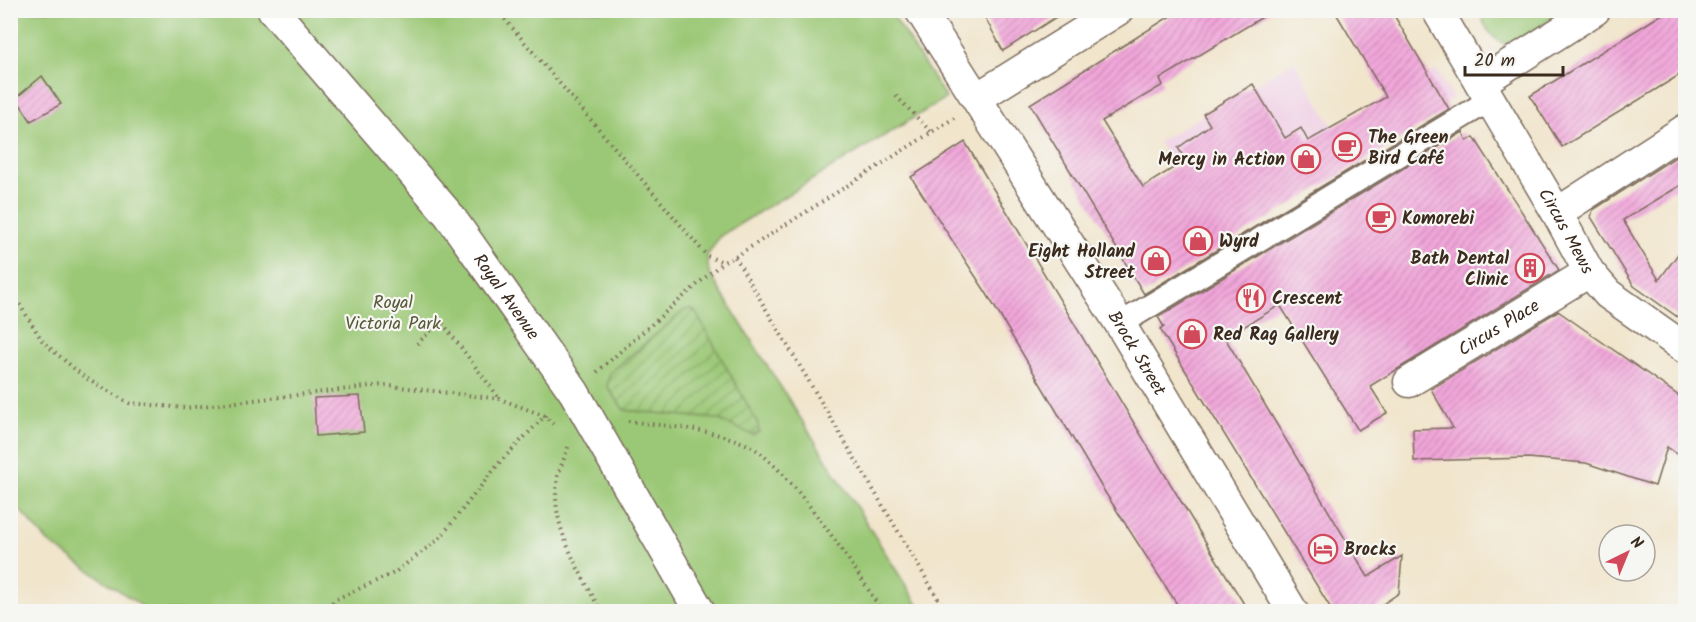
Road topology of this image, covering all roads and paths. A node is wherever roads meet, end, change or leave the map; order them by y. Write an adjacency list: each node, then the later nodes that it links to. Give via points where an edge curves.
1 (273, 10): 22 (street, Royal Avenue, via 449,215)
2 (497, 10): 14 (path, via 707,256)
3 (920, 10): 9 (street, Brock Street)
4 (1118, 10): 9 (street)
5 (1437, 10): 7 (street, Circus Mews)
6 (1595, 10): 7 (street)
7 (1485, 91): 12 (street, Circus Mews); 17 (street)
8 (896, 96): 11 (path)
9 (977, 98): 11 (path); 17 (street, Brock Street)
10 (1686, 129): 12 (street)
11 (932, 133): 13 (path)
12 (1557, 213): 15 (street, Circus Mews)
13 (735, 257): 14 (path); 30 (path)
14 (723, 262): 22 (path)
15 (1589, 272): 19 (street, Circus Mews, via 1608,294); 20 (street, Circus Place)
16 (10, 276): 21 (path, via 18,302 43,342 84,377 129,403 185,408 383,385)
17 (1120, 324): 31 (street, Brock Street)
18 (417, 344): 21 (path, via 441,321)
19 (1686, 349)
20 (1409, 382)
21 (500, 399): 23 (path)
22 (580, 403): 23 (path); 28 (street, Royal Avenue); 29 (path, via 711,431 751,446 784,475 864,580)
23 (545, 416): 24 (path); 26 (path, via 500,462 439,538 394,573 334,600)
24 (561, 433)
25 (569, 442): 27 (path, via 557,481 556,511 568,547)
26 (325, 612)
27 (601, 612)
28 (700, 612)
29 (882, 612)
30 (946, 612)
31 (1293, 612)

